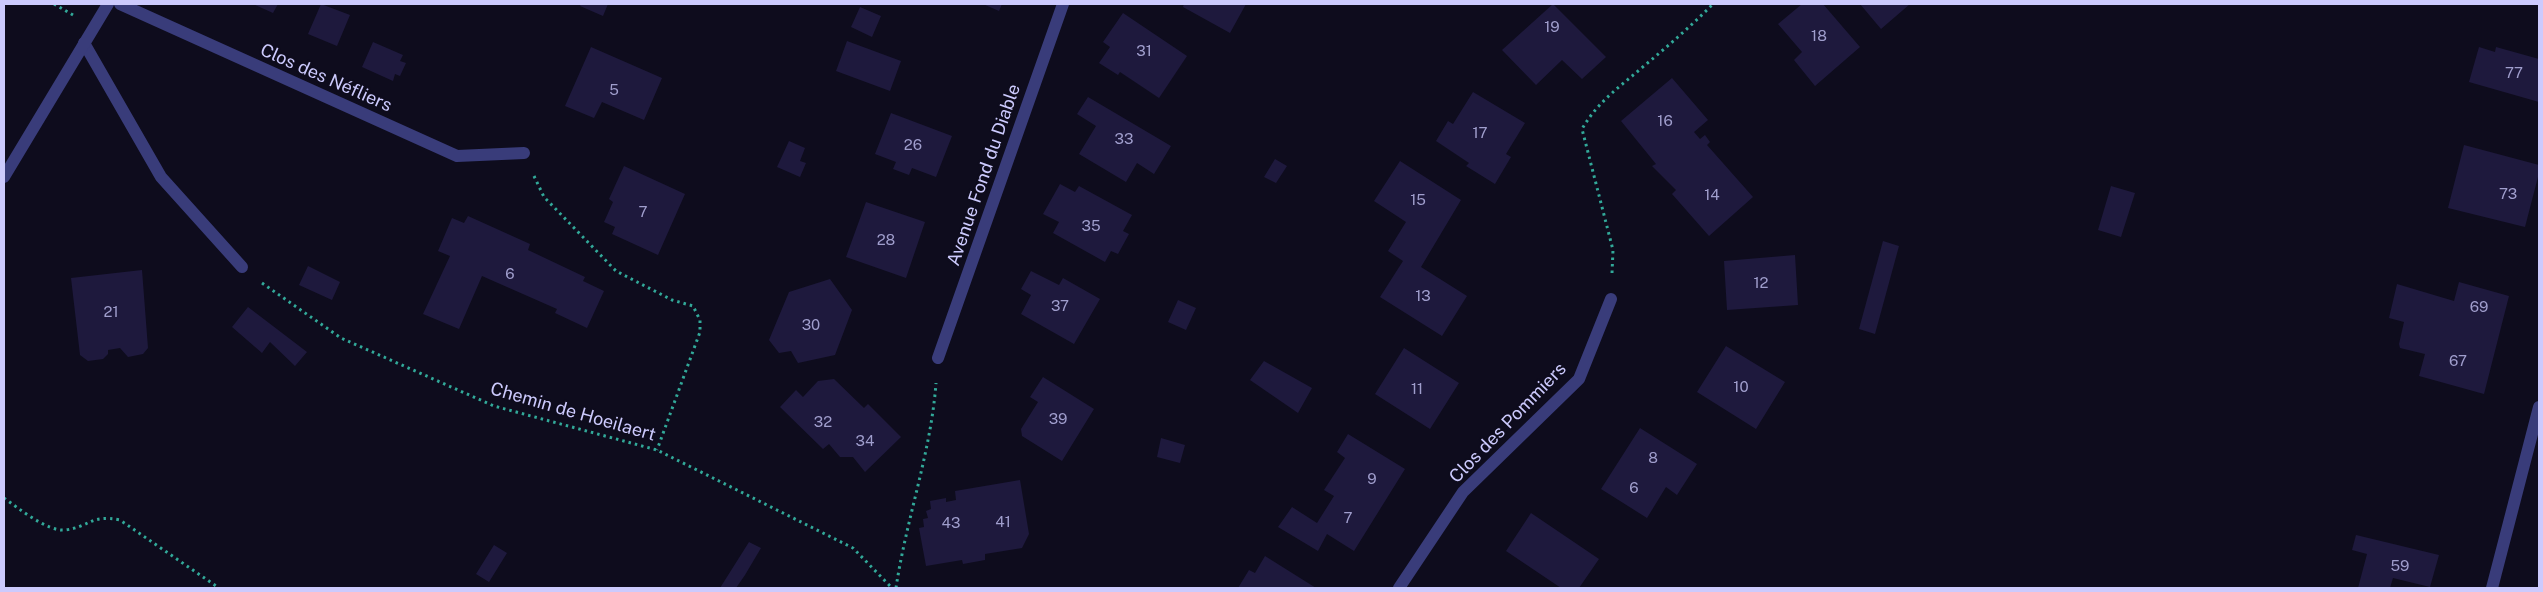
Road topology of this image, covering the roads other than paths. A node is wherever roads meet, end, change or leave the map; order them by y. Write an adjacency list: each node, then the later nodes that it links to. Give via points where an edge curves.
1 (108, 4): 4 (street)
2 (120, 4): 5 (street, Clos des Néfliers, via 457,156)
3 (1063, 4): 9 (street, Avenue Fond du Diable)
4 (84, 43): 6 (street); 7 (street, via 161,177)
5 (524, 153)
6 (4, 177)
7 (242, 267)
8 (1611, 299): 11 (street, Clos des Pommiers, via 1579,380 1463,492)
9 (938, 358)
10 (2539, 407): 12 (street)
11 (1398, 588)
12 (2492, 588)

